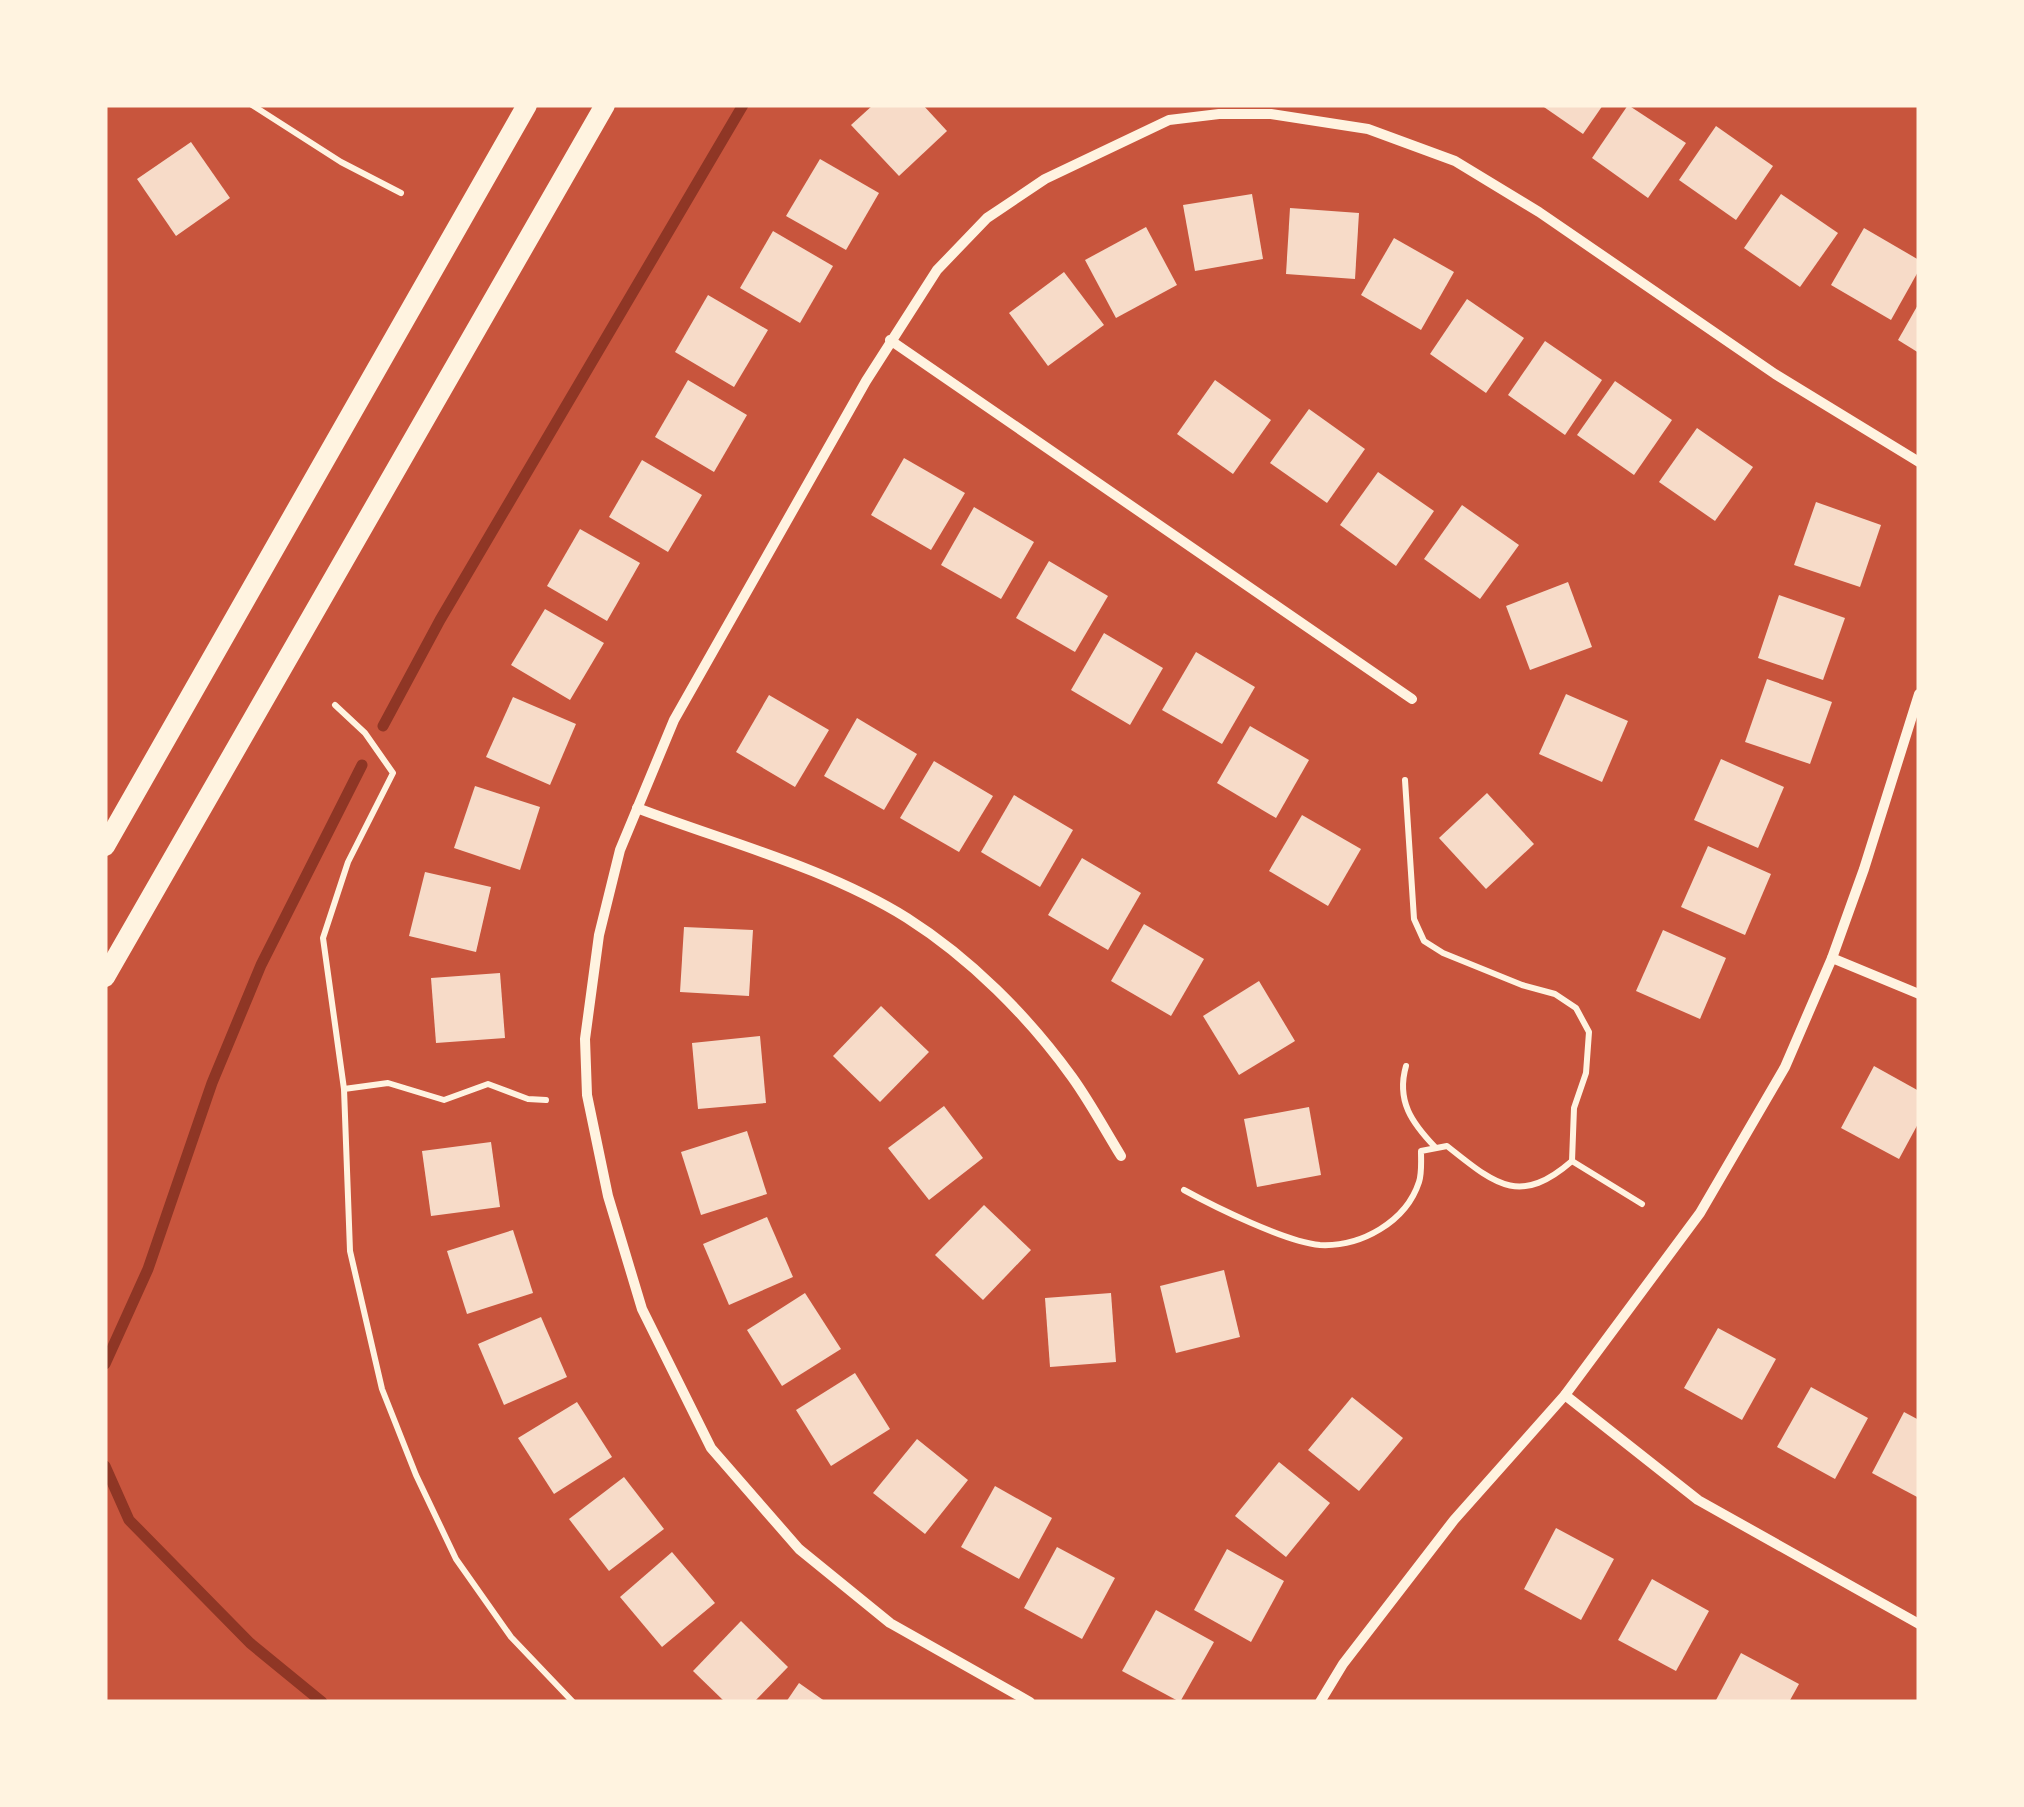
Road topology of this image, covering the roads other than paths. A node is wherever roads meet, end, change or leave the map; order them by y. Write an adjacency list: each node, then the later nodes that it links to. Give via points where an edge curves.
1 (527, 105): 10 (main road)
2 (605, 105): 12 (main road)
3 (1166, 105): 4 (street)
4 (1170, 120): 5 (street, via 1045,179 987,218 937,270); 6 (street, via 1271,114 1368,129 1455,162)
5 (890, 340): 8 (street); 9 (street, via 674,720)
6 (1919, 462)
7 (1919, 694): 11 (street)
8 (1412, 699)
9 (637, 808): 14 (street, via 834,880 958,955 1071,1076); 17 (street, via 599,935 585,1040 588,1095 608,1196 642,1310 711,1448 799,1549 890,1623)
10 (105, 846)
11 (1832, 958): 13 (street); 15 (street, via 1784,1067 1700,1213)
12 (105, 978)
13 (1919, 994)
14 (1121, 1156)
15 (1566, 1395): 16 (street, via 1698,1500); 18 (street, via 1454,1520)
16 (1919, 1624)
17 (1030, 1702)
18 (1320, 1702)

